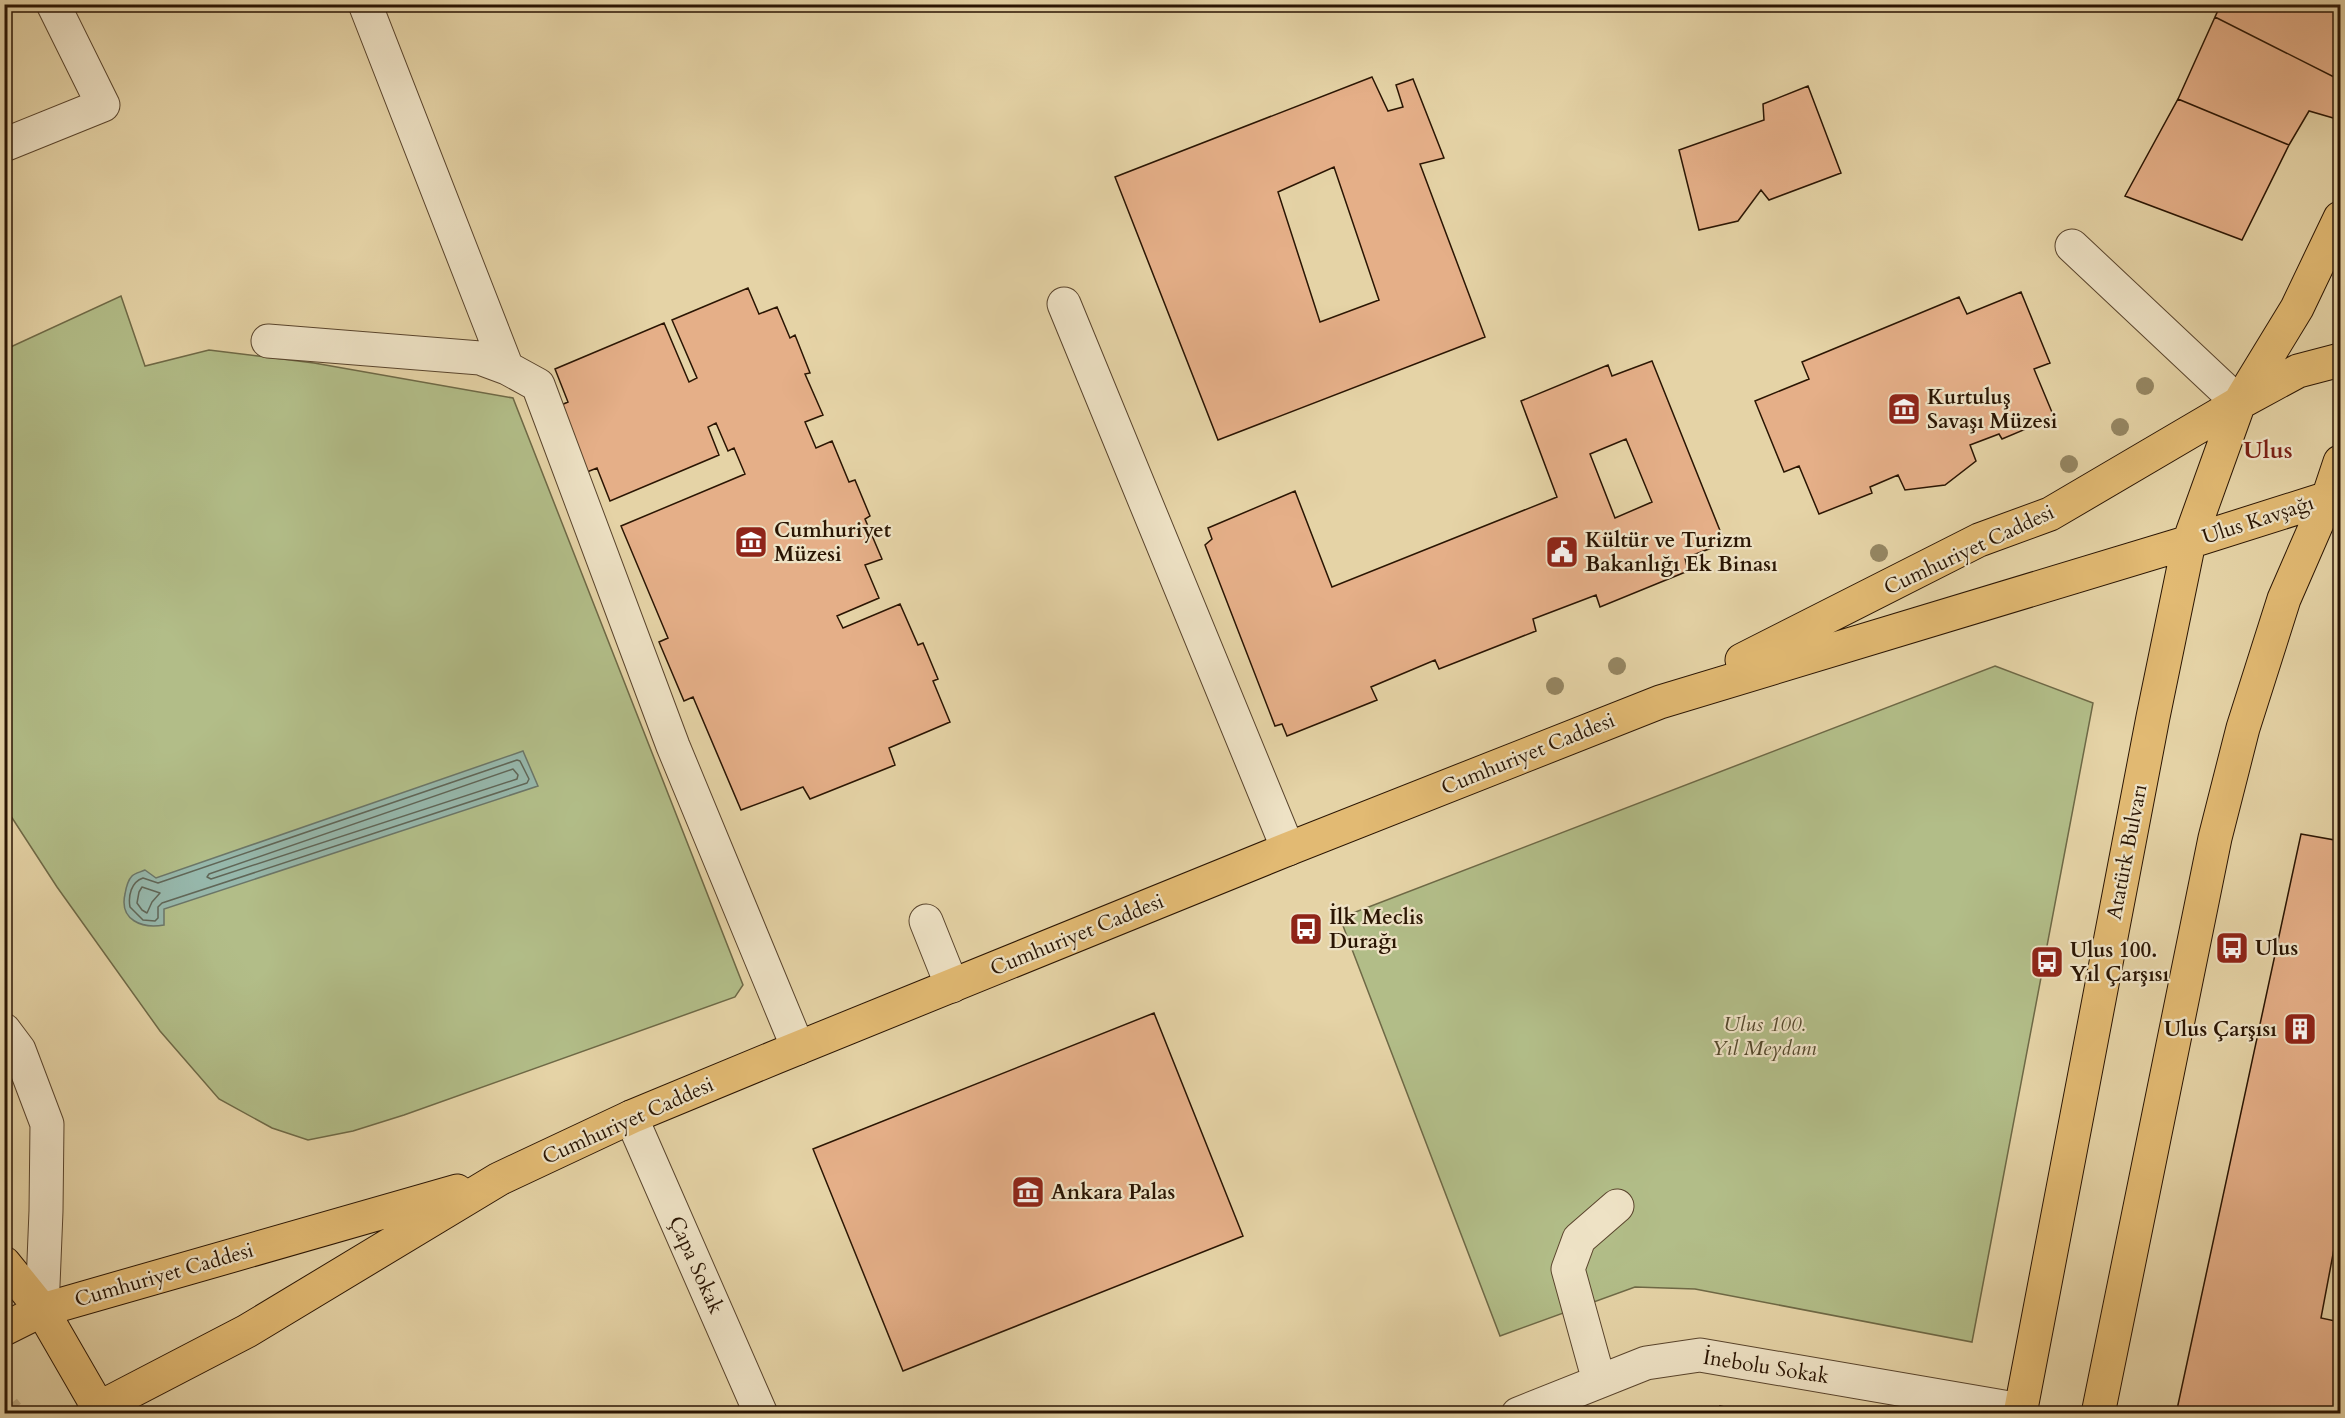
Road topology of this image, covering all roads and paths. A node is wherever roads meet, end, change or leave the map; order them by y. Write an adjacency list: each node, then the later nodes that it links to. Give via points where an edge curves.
1 (53, 4): 3 (street, via 103,105)
2 (365, 4): 9 (street)
3 (4, 145)
4 (2340, 218): 10 (main road, Atatürk Bulvarı, via 2297,308)
5 (2072, 246): 10 (street)
6 (1065, 304): 15 (street)
7 (268, 341): 9 (street, via 480,358)
8 (2340, 360): 10 (main road, via 2298,370)
9 (507, 368): 19 (street, via 538,385 673,746)
10 (2240, 403): 13 (main road, Atatürk Bulvarı); 14 (main road, Cumhuriyet Caddesi, via 2050,514 1979,540)
11 (2340, 462): 12 (main road)
12 (2334, 494): 13 (main road, Ulus Kavşağı); 31 (main road, via 2284,599 2243,728 2217,828)
13 (2189, 542): 14 (main road, Cumhuriyet Caddesi); 28 (main road, Atatürk Bulvarı, via 2152,717)
14 (1660, 702): 15 (main road, Cumhuriyet Caddesi)
15 (1288, 849): 17 (main road, Cumhuriyet Caddesi)
16 (926, 921): 17 (street)
17 (952, 986): 19 (main road, Cumhuriyet Caddesi)
18 (4, 1030): 24 (street, via 19,1050 47,1124)
19 (798, 1048): 20 (main road, Cumhuriyet Caddesi)
20 (631, 1117): 21 (main road, Cumhuriyet Caddesi); 29 (street, Çapa Sokak)
21 (499, 1179): 24 (main road, Cumhuriyet Caddesi); 27 (main road, Cumhuriyet Caddesi, via 247,1331)
22 (1617, 1206): 26 (street, via 1579,1239 1568,1269)
23 (4, 1263): 24 (main road)
24 (42, 1311): 25 (main road, Cumhuriyet Caddesi); 27 (main road)
25 (4, 1329)
26 (1599, 1381): 28 (street, İnebolu Sokak, via 1646,1363 1700,1355); 30 (street, İnebolu Sokak)
27 (98, 1412)
28 (2021, 1412)
29 (761, 1413)
30 (1518, 1413)
31 (2098, 1413)

